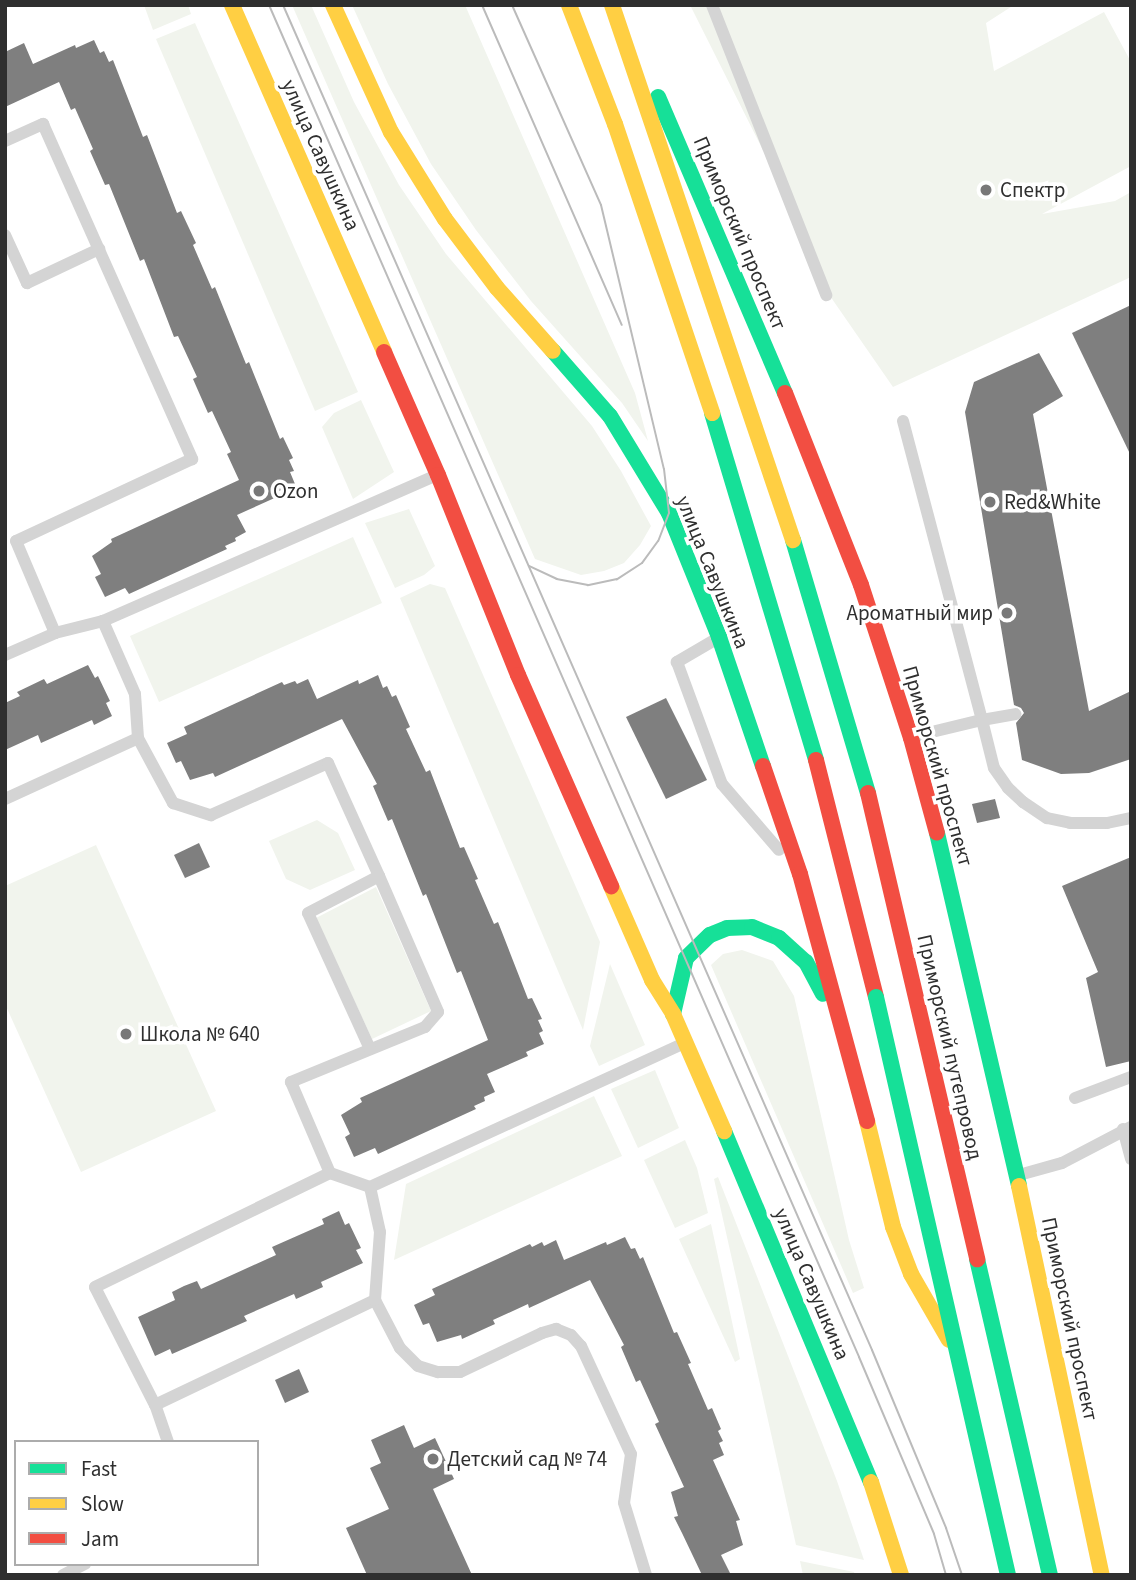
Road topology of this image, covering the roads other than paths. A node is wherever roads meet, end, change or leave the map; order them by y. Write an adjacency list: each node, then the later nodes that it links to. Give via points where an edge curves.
1 (232, 5): 12 (main road, улица Савушкина)
2 (333, 5): 16 (main road, улица Савушкина, via 391,132 444,219 497,288 610,416 669,513)
3 (569, 5): 44 (main road, bridge, via 688,335 835,826)
4 (612, 5): 13 (main road, Приморский проспект)
5 (618, 5): 20 (main road, Приморский проспект, via 802,432 861,586)
6 (712, 5): 10 (lane)
7 (5, 141): 9 (lane, via 43,124)
8 (5, 235): 9 (lane, via 27,283)
9 (99, 249): 15 (lane, via 192,458 16,541)
10 (826, 295)
11 (903, 421): 19 (lane)
12 (438, 475): 14 (lane); 26 (main road, улица Савушкина, via 518,675 652,980)
13 (791, 534): 46 (main road, Приморский путепровод, via 875,815)
14 (103, 621): 15 (lane); 21 (lane, via 135,694)
15 (55, 633): 17 (lane)
16 (719, 637): 24 (main road, улица Савушкина); 24 (lane, via 677,662 722,784)
17 (5, 655)
18 (1015, 714): 19 (lane)
19 (982, 720): 20 (lane); 23 (lane, via 994,768 1008,788 1047,818 1070,823)
20 (911, 737): 35 (main road, Приморский проспект, via 953,894)
21 (138, 738): 22 (lane); 25 (lane, via 173,803 211,815 328,762)
22 (5, 799)
23 (1131, 818)
24 (800, 874): 27 (main road, улица Савушкина)
25 (379, 876): 29 (lane, via 438,1012 425,1027); 29 (lane, via 308,913)
26 (673, 1014): 27 (main road, улица Савушкина, via 686,958 710,935 727,928 752,927 779,938 806,962); 28 (main road, улица Савушкина)
27 (844, 1030): 45 (main road, улица Савушкина, via 893,1227 911,1274 971,1379 991,1430)
28 (686, 1042): 36 (lane); 43 (main road, улица Савушкина, via 849,1429)
29 (370, 1049): 34 (lane, via 290,1082)
30 (1131, 1077): 31 (lane)
31 (1076, 1098)
32 (1127, 1128): 33 (lane); 35 (lane, via 1062,1163)
33 (1131, 1158)
34 (330, 1173): 36 (lane); 38 (lane, via 95,1287)
35 (1017, 1175): 47 (main road, Приморский проспект)
36 (370, 1187): 37 (lane, via 380,1232)
37 (375, 1300): 38 (lane); 42 (lane, via 400,1348 418,1366 438,1372 460,1372 556,1329 571,1335 581,1346 631,1454 624,1503)
38 (155, 1405): 39 (lane)
39 (167, 1440)
40 (81, 1566): 41 (lane)
41 (63, 1575)
42 (646, 1575)
43 (901, 1575)
44 (1008, 1575)
45 (1023, 1575)
46 (1049, 1575)
47 (1102, 1575)

